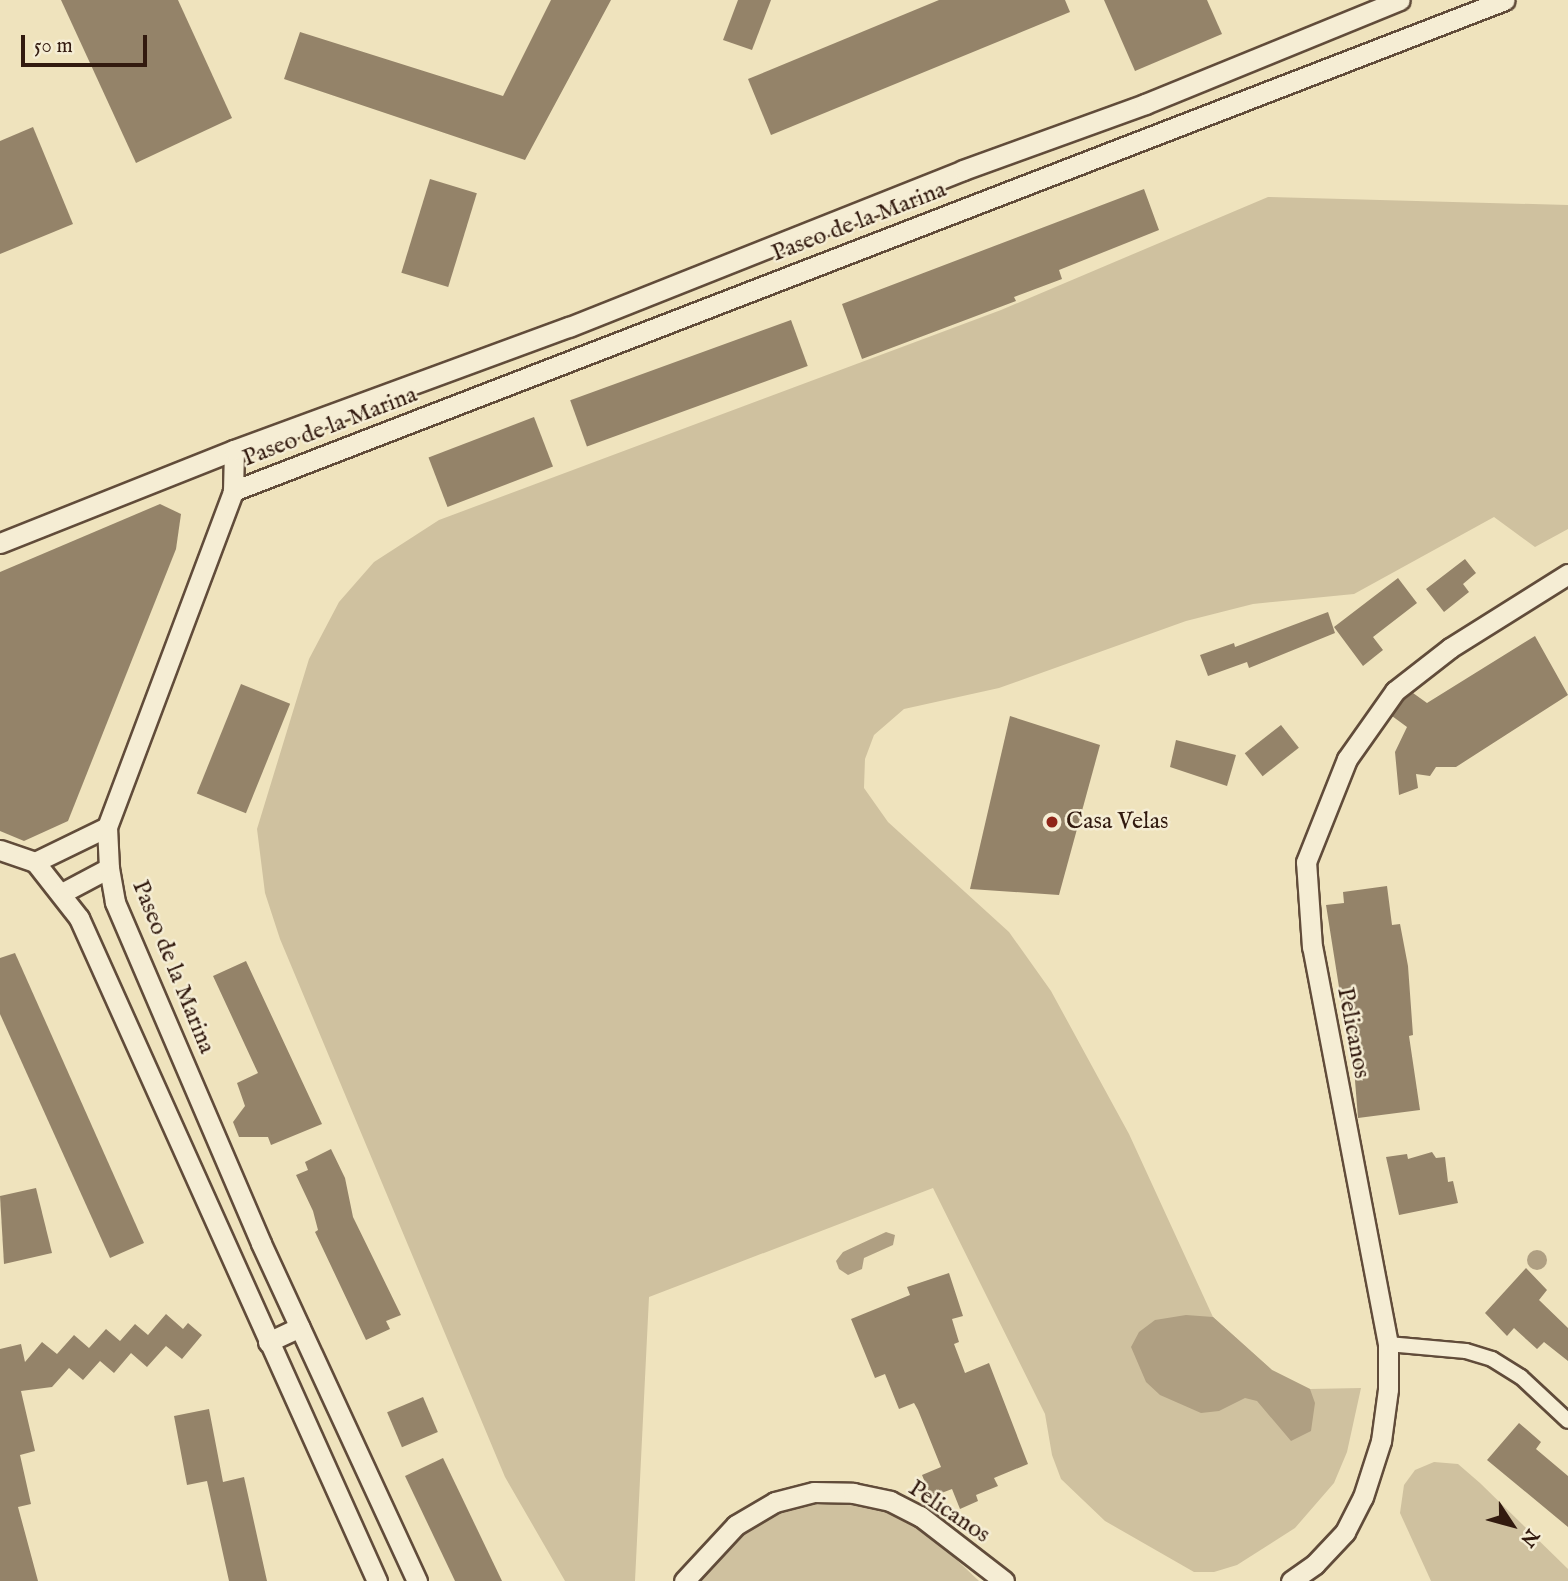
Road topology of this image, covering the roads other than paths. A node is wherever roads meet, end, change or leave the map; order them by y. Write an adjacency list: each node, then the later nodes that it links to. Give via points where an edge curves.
1 (1400, 0): 3 (street, Paseo de la Marina)
2 (1505, 0): 4 (street, Paseo de la Marina)
3 (751, 256): 4 (street); 5 (street, Paseo de la Marina)
4 (762, 285): 6 (street, Paseo de la Marina)
5 (234, 450): 6 (street); 7 (street, Paseo de la Marina)
6 (233, 491): 9 (street, Paseo de la Marina)
7 (0, 543)
8 (1568, 574): 16 (street, Pelicanos, via 1450,648 1395,691 1347,759 1307,862 1312,947)
9 (107, 827): 11 (street); 12 (street, Paseo de la Marina)
10 (0, 849): 11 (street)
11 (34, 863): 13 (street)
12 (109, 868): 13 (street); 14 (street, Paseo de la Marina, via 115,902)
13 (62, 893): 15 (street, via 79,918)
14 (300, 1327): 15 (street); 20 (street, Paseo de la Marina)
15 (268, 1342): 19 (street)
16 (1388, 1344): 17 (street, via 1466,1351 1492,1359 1521,1377); 18 (street, Pelicanos, via 1381,1441 1363,1497)
17 (1568, 1421)
18 (1316, 1572): 23 (street, Pelicanos)
19 (377, 1581)
20 (417, 1581)
21 (684, 1581): 22 (street, Pelicanos, via 736,1525 775,1502 814,1492 853,1493 890,1501 920,1516)
22 (1004, 1581)
23 (1291, 1581)

